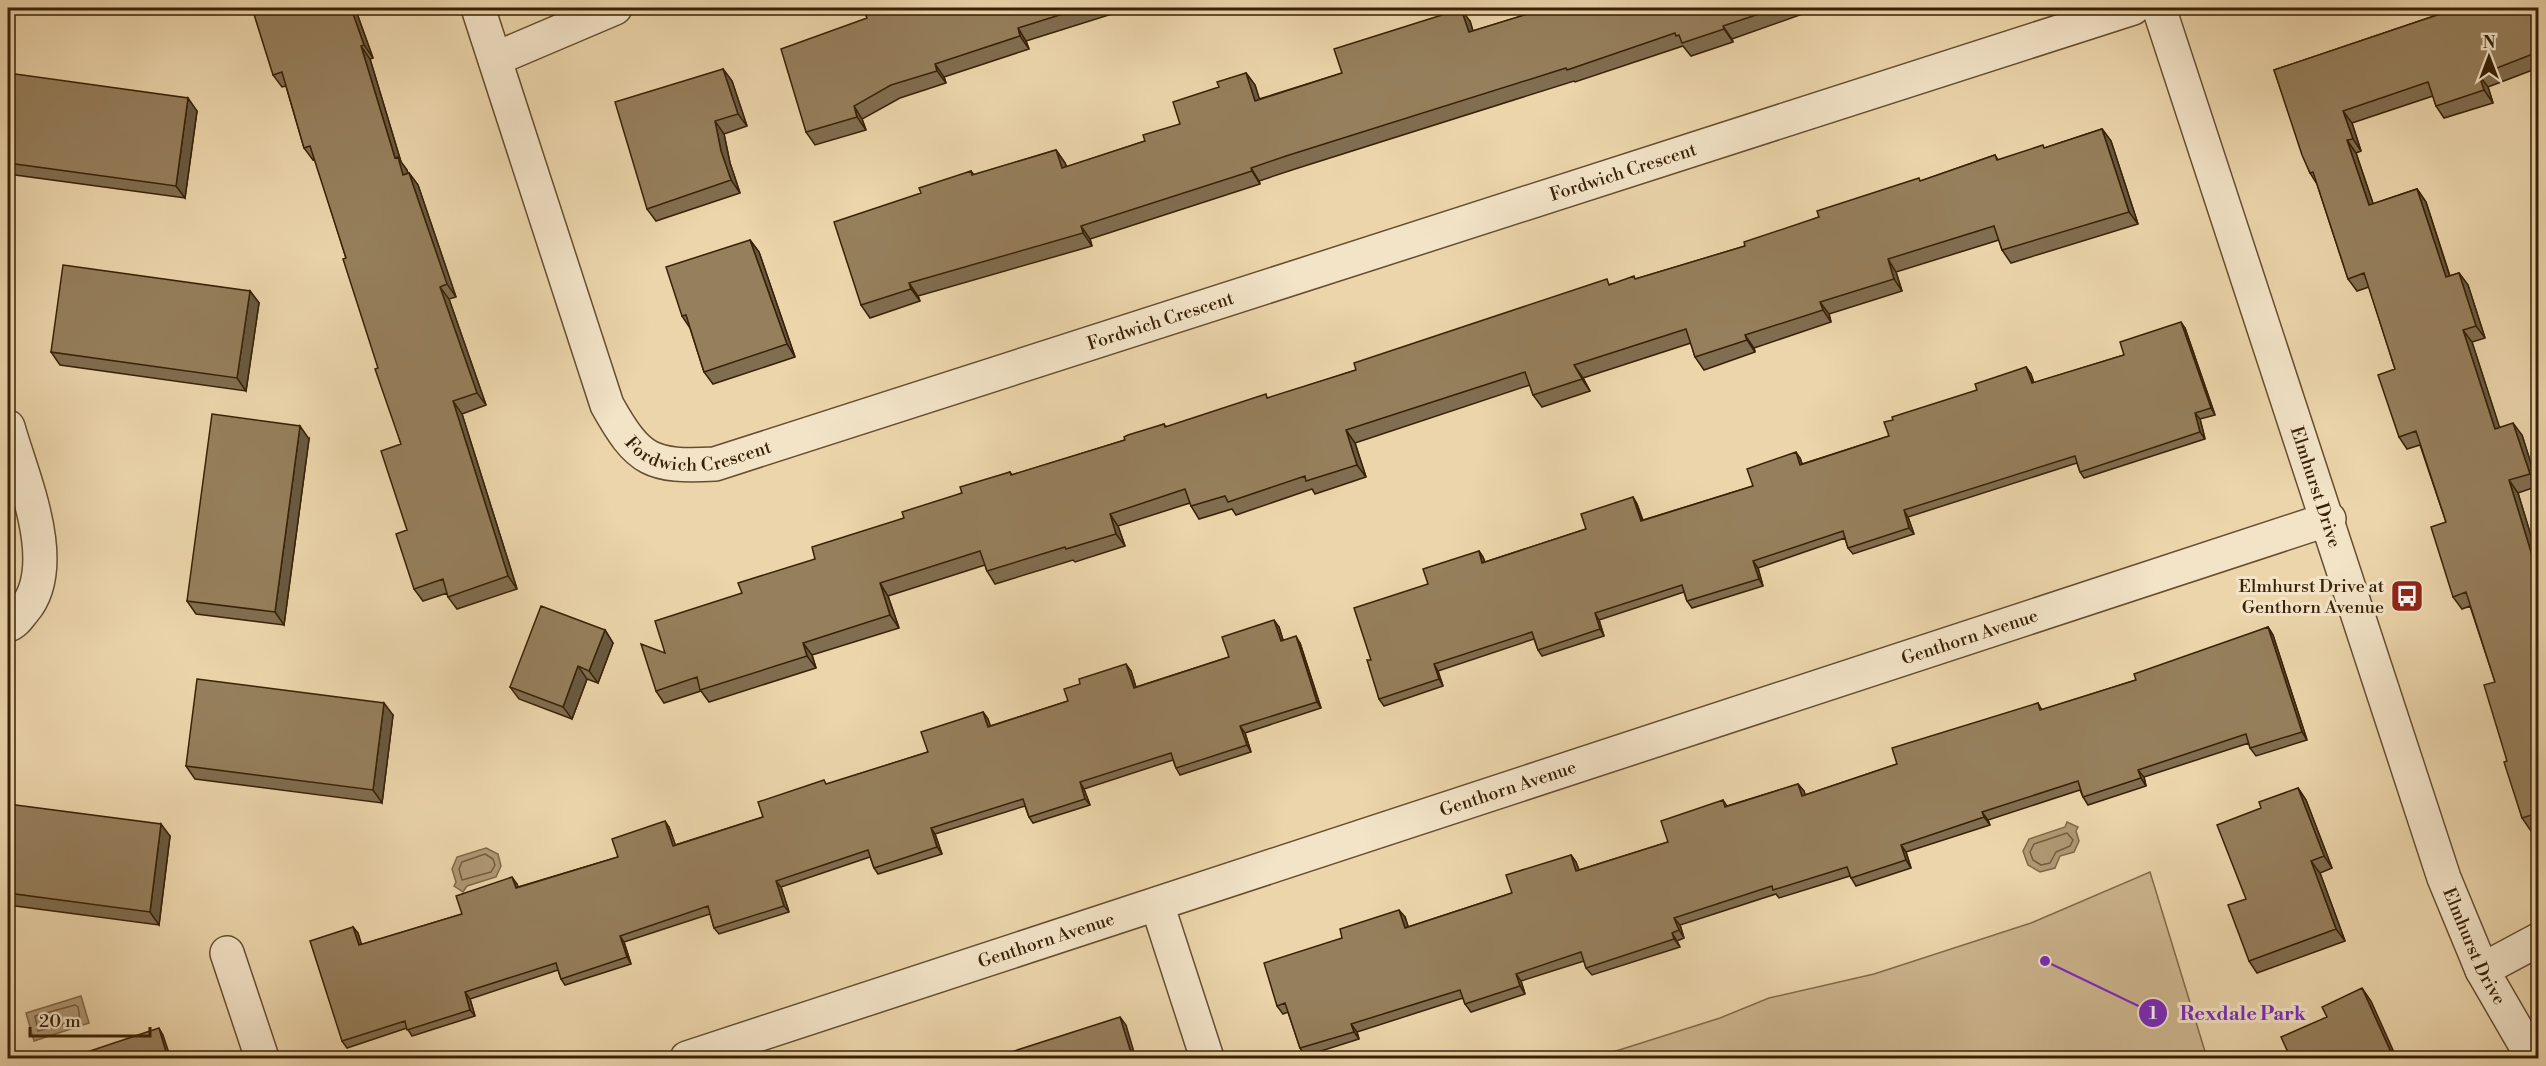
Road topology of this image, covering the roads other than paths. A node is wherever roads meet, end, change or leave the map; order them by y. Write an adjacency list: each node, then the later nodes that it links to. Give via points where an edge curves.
1 (478, 8): 5 (street, Fordwich Crescent)
2 (615, 8): 5 (street)
3 (2133, 8): 5 (street, Fordwich Crescent, via 727,461 683,466 648,458 626,439 607,405)
4 (2159, 8): 7 (street, Elmhurst Drive)
5 (495, 58)
6 (8, 427): 8 (street, via 40,537 33,600)
7 (2329, 519): 9 (street, Genthorn Avenue); 12 (street, Elmhurst Drive, via 2444,878)
8 (8, 626)
9 (1156, 904): 14 (street, Genthorn Avenue); 15 (street)
10 (2538, 940): 12 (street)
11 (227, 952): 13 (street)
12 (2482, 970): 16 (street, Elmhurst Drive)
13 (262, 1059)
14 (687, 1059)
15 (1207, 1059)
16 (2533, 1059)

